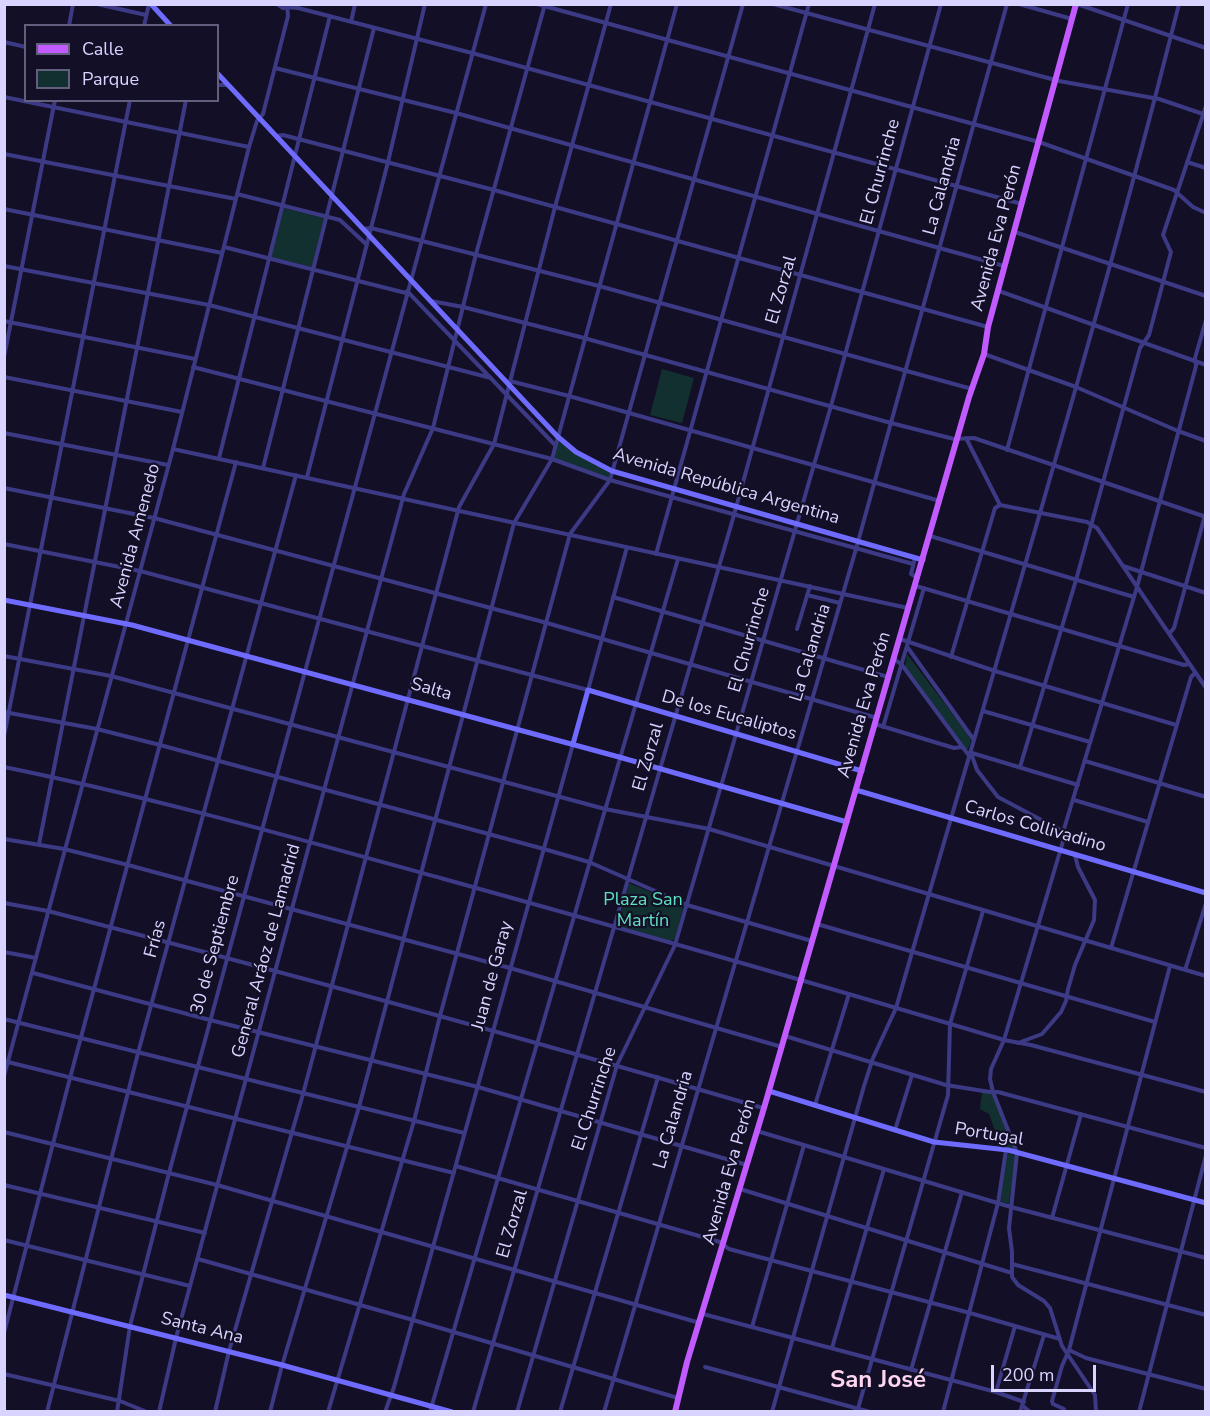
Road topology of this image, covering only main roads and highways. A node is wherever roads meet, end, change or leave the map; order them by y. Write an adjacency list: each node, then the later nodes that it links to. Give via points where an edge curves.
1 (1077, 4): 2 (main road, Avenida Eva Perón, via 988,327 984,354)
2 (675, 1412)

